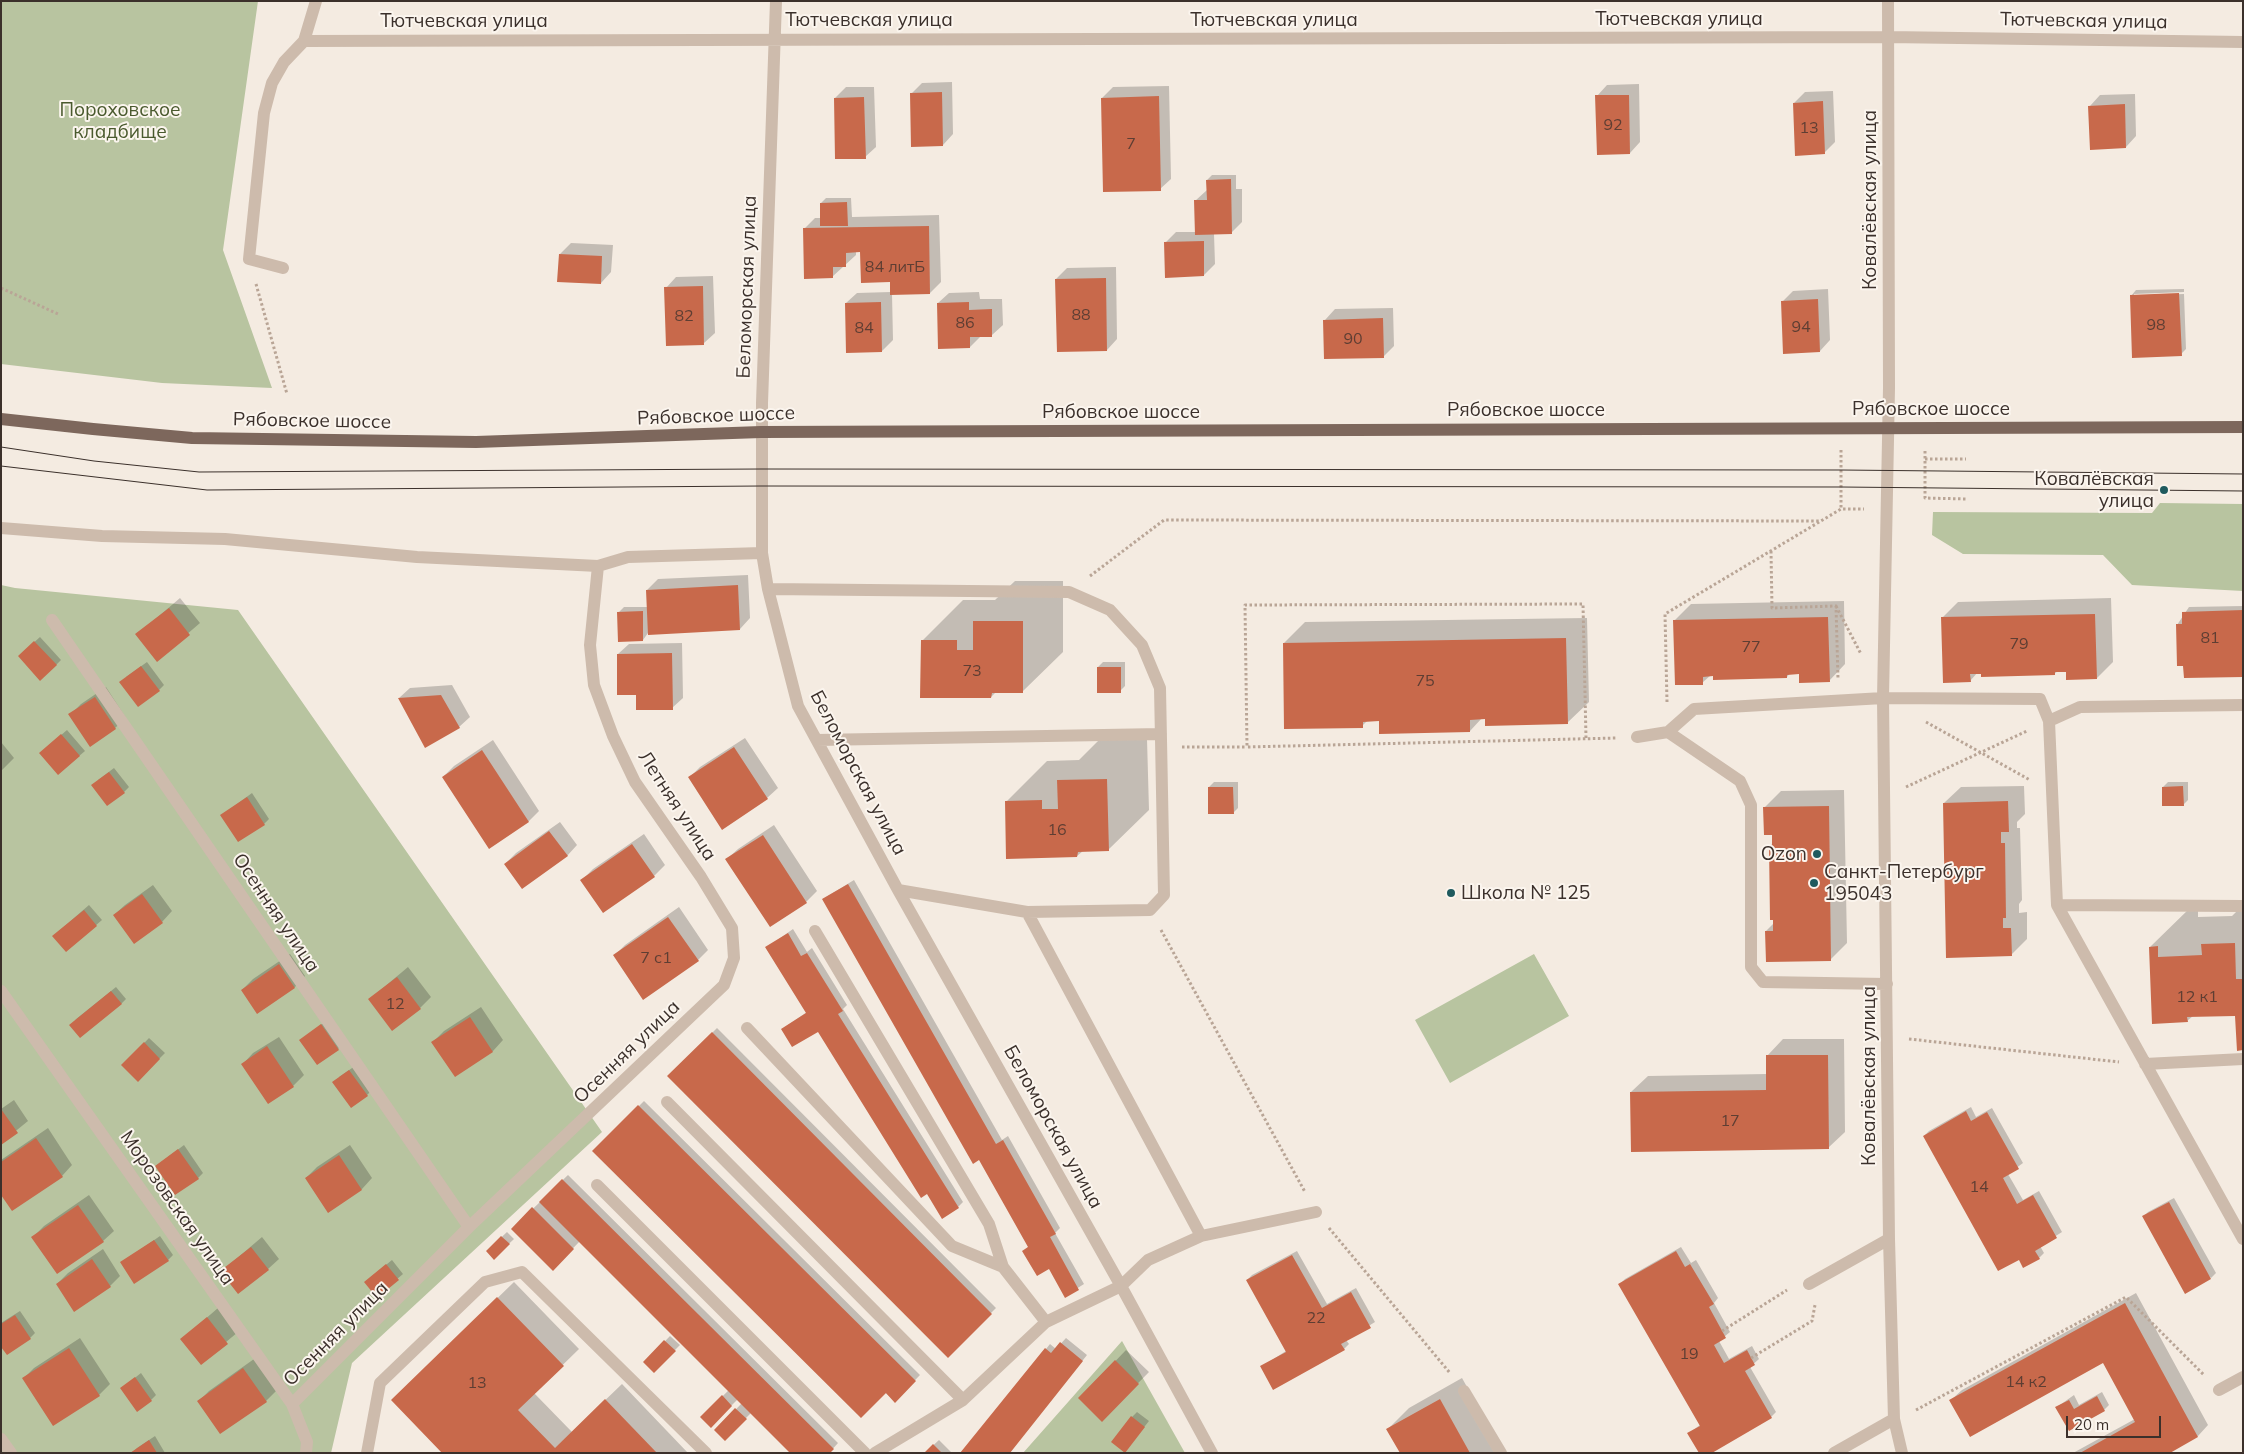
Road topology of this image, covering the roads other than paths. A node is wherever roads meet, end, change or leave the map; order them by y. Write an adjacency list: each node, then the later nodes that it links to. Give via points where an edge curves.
1 (316, 1): 6 (street)
2 (776, 1): 5 (street, Беломорская улица)
3 (1888, 1): 4 (street, Ковалёвская улица)
4 (1888, 37): 5 (street, Тютчевская улица); 7 (street, Тютчевская улица); 10 (street, Ковалёвская улица)
5 (775, 39): 6 (street, Тютчевская улица); 12 (street, Беломорская улица)
6 (304, 41): 8 (street, via 284,62 272,83 264,113 249,259)
7 (2243, 42)
8 (283, 268)
9 (1, 419): 12 (main road, Рябовское шоссе, via 192,438 476,442)
10 (1888, 428): 11 (main road, Рябовское шоссе); 12 (main road, Рябовское шоссе); 18 (street, Ковалёвская улица)
11 (2243, 428)
12 (761, 432): 14 (street, Беломорская улица)
13 (1, 528): 15 (street, via 102,536 225,539 417,557)
14 (762, 553): 15 (street, via 628,557); 16 (street, Беломорская улица)
15 (598, 566): 30 (street, Летняя улица, via 590,645 594,685 635,782 732,928)
16 (768, 589): 23 (street, Беломорская улица, via 798,706); 24 (street, via 1069,592 1110,610 1142,645 1160,688)
17 (52, 620): 39 (street, Осенняя улица)
18 (1883, 698): 20 (street, via 2040,699); 21 (street, via 1694,709); 31 (street, Ковалёвская улица)
19 (2243, 705): 20 (street, via 2080,707)
20 (2049, 721): 26 (street)
21 (1668, 732): 22 (street); 31 (street, via 1740,781 1751,805 1750,966 1763,982)
22 (1637, 737)
23 (817, 740): 24 (street); 25 (street, Беломорская улица)
24 (1161, 741): 28 (street, via 1164,895 1150,910)
25 (898, 890): 28 (street); 45 (street, Беломорская улица)
26 (2057, 905): 27 (street); 35 (street)
27 (2243, 906)
28 (1027, 912): 40 (street)
29 (815, 931): 43 (street, via 989,1224)
30 (734, 958): 39 (street, Осенняя улица, via 724,985)
31 (1887, 984): 41 (street, Ковалёвская улица)
32 (1, 991): 51 (street, Морозовская улица)
33 (747, 1028): 43 (street, via 952,1246)
34 (2243, 1059): 35 (street)
35 (2145, 1064): 42 (street)
36 (667, 1102): 50 (street)
37 (597, 1185): 58 (street)
38 (1316, 1212): 40 (street)
39 (470, 1227): 51 (street, Осенняя улица)
40 (1201, 1236): 45 (street, via 1148,1260)
41 (1889, 1239): 44 (street); 52 (street, Ковалёвская улица)
42 (2243, 1239)
43 (1003, 1268): 46 (street)
44 (1809, 1284)
45 (1121, 1286): 46 (street); 60 (street, Беломорская улица)
46 (1046, 1322): 50 (street)
47 (2243, 1377): 48 (street)
48 (2219, 1390)
49 (1464, 1391): 61 (street)
50 (963, 1400): 59 (street)
51 (292, 1404): 55 (street, Морозовская улица, via 307,1442)
52 (1894, 1419): 62 (street); 63 (street, Ковалёвская улица)
53 (1, 1439): 54 (street)
54 (11, 1453)
55 (306, 1453)
56 (367, 1453): 57 (street, via 380,1383 484,1282 522,1272)
57 (706, 1453)
58 (865, 1453)
59 (875, 1453)
60 (1212, 1453)
61 (1501, 1453)
62 (1834, 1453)
63 (1902, 1453)

